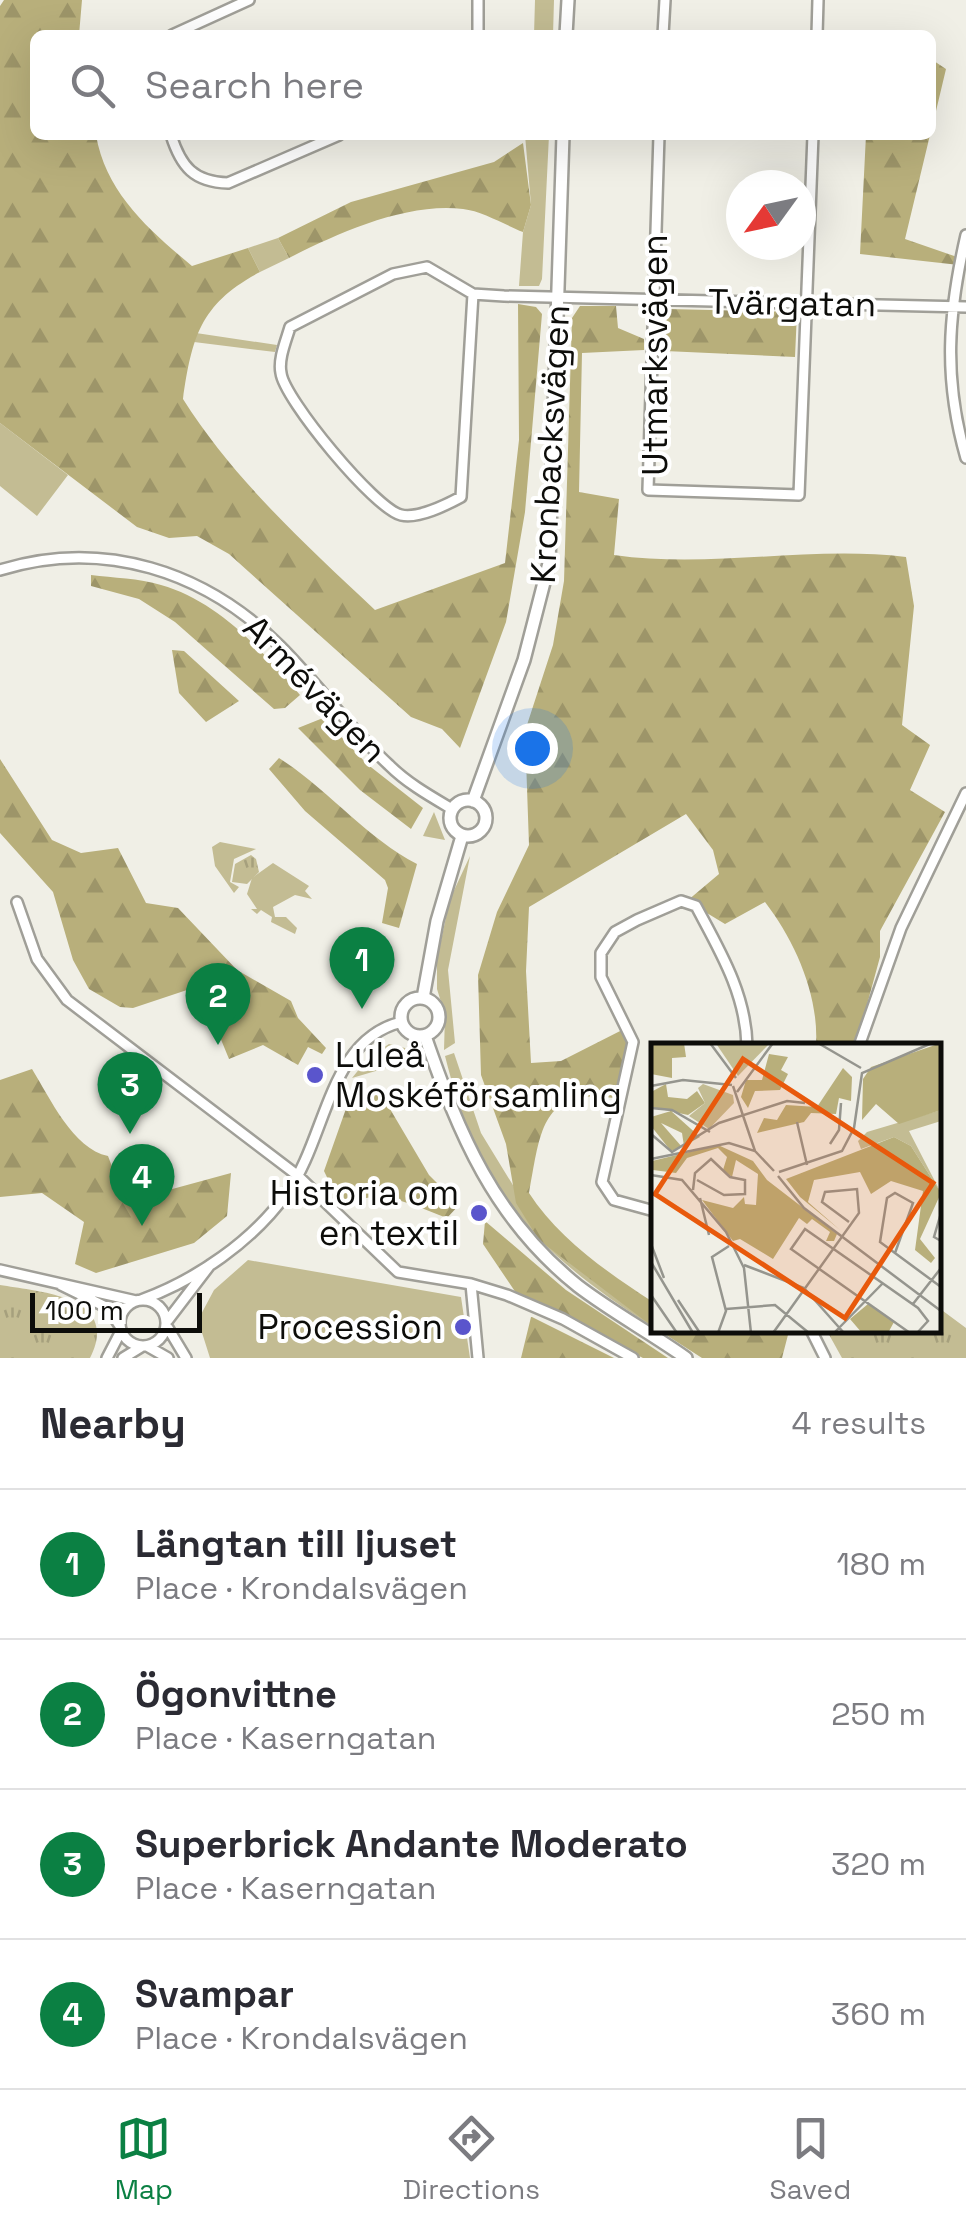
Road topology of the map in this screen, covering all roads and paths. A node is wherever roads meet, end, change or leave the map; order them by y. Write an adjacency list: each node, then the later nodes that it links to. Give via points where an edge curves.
1 (249, 0): 6 (street)
2 (478, 0): 7 (street)
3 (568, 0): 8 (street)
4 (665, 0): 9 (street)
5 (818, 0): 10 (street)
6 (183, 30)
7 (478, 30)
8 (566, 30)
9 (663, 30)
10 (817, 30)
11 (173, 140): 12 (street, via 191,174 228,183)
12 (327, 140)
13 (564, 140): 18 (street, Kronbacksvägen)
14 (659, 140): 19 (street, Utmarksvägen)
15 (813, 140): 20 (street)
16 (966, 235): 21 (street)
17 (473, 294): 17 (street, via 427,268 393,274 290,327 281,377 368,489 400,515 461,497); 18 (street, Tvärgatan)
18 (558, 297): 19 (street, Tvärgatan); 26 (street, Kronbacksvägen, via 549,563 524,660)
19 (654, 298): 20 (street, Tvärgatan); 20 (street, Utmarksvägen, via 648,490 799,495)
20 (809, 302): 21 (street, Tvärgatan)
21 (950, 307): 22 (street, Tvärgatan); 23 (street, via 952,385)
22 (966, 307)
23 (966, 458)
24 (0, 570): 27 (street, Armévägen, via 59,556 112,558 201,587 280,646 389,766)
25 (966, 794): 34 (street, via 900,928)
26 (473, 801): 27 (street); 28 (street, via 485,812 485,824)
27 (452, 809): 28 (street, via 450,825)
28 (462, 836): 30 (street)
29 (17, 902): 35 (street, via 37,959 67,1000)
30 (423, 998): 31 (street, via 405,1006); 32 (street, via 440,1014 437,1028)
31 (402, 1022): 32 (street, via 411,1034); 35 (street, via 369,1037 343,1067)
32 (425, 1036): 52 (street, via 470,1155 519,1232 580,1287)
33 (747, 1043): 36 (street, via 736,986 696,906 671,903 605,943 602,978 633,1042 602,1182 614,1200)
34 (859, 1043)
35 (299, 1177): 37 (street, via 256,1230); 40 (street, via 398,1272)
36 (651, 1210)
37 (212, 1263): 41 (street); 42 (street)
38 (0, 1270): 39 (street)
39 (59, 1284): 41 (street); 43 (street, via 102,1304)
40 (472, 1284): 50 (street); 51 (street, via 563,1318)
41 (138, 1300): 42 (street, via 160,1306); 43 (street, via 124,1310)
42 (166, 1324): 45 (street, via 160,1340); 49 (street)
43 (120, 1328): 45 (street); 46 (street)
44 (812, 1333): 53 (street)
45 (144, 1347): 47 (street); 48 (street)
46 (108, 1358)
47 (123, 1358)
48 (168, 1358)
49 (186, 1358)
50 (478, 1358)
51 (633, 1358)
52 (686, 1358)
53 (825, 1358)

